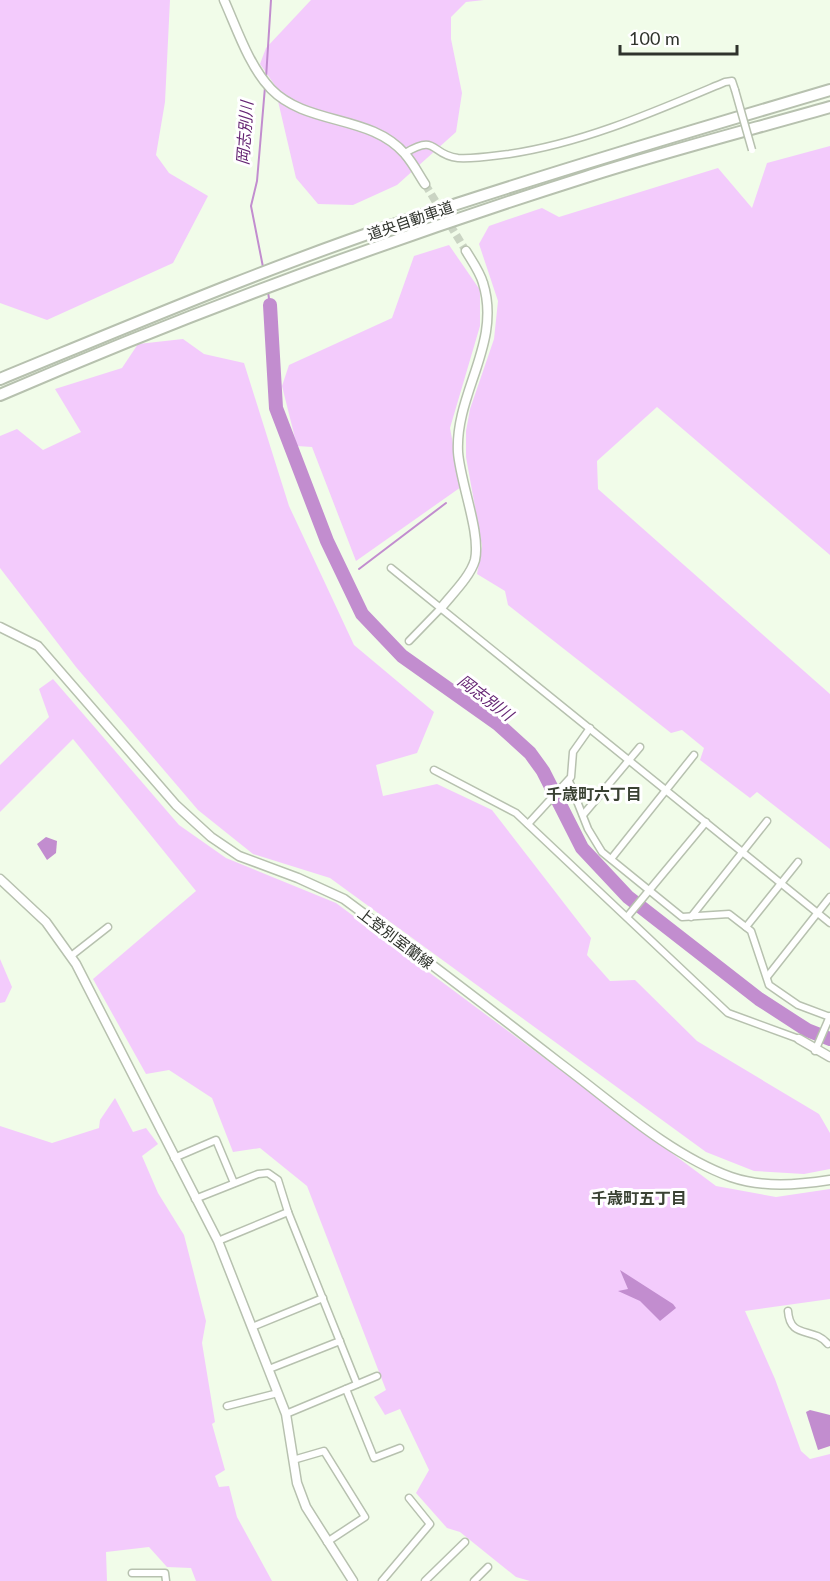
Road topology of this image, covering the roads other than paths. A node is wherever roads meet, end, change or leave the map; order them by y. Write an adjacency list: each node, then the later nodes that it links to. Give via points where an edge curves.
1 (224, 0): 5 (street, via 257,70 284,101 303,111 381,135)
2 (830, 90): 8 (highway, 道央自動車道, via 405,221 228,286)
3 (830, 107): 9 (highway, 道央自動車道, via 586,176 411,234 195,314)
4 (752, 150): 5 (street, bridge, via 732,81 599,132 517,153 457,158 430,144 420,144)
5 (405, 153): 6 (street)
6 (425, 184)
7 (466, 251): 11 (street, via 483,282 489,327 458,433 458,454 477,547 468,573)
8 (0, 379)
9 (0, 395)
10 (391, 568): 11 (street)
11 (441, 608): 13 (street); 14 (street)
12 (0, 627): 45 (street, 上登別室蘭線, via 38,646 176,804 211,837 239,856 344,899 699,1164 734,1178 766,1184)
13 (409, 641)
14 (590, 728): 17 (street); 19 (street, via 573,752)
15 (640, 747): 17 (street)
16 (694, 755): 20 (street)
17 (629, 760): 20 (street); 21 (street)
18 (434, 770): 24 (street, via 510,809)
19 (567, 783): 21 (street); 24 (street)
20 (666, 790): 23 (street); 26 (street)
21 (583, 815): 26 (street, via 602,852)
22 (767, 820): 25 (street)
23 (706, 822): 25 (street); 30 (street)
24 (528, 824): 33 (street)
25 (743, 852): 29 (street); 34 (street)
26 (611, 859): 30 (street)
27 (798, 862): 29 (street)
28 (0, 879): 38 (street, via 46,922)
29 (781, 884): 32 (street); 37 (street)
30 (649, 889): 33 (street); 34 (street, via 682,917)
31 (830, 897): 32 (street)
32 (818, 913): 35 (street); 39 (street)
33 (629, 914): 41 (street, via 728,1013)
34 (691, 917): 37 (street, via 729,914)
35 (830, 923)
36 (108, 927): 38 (street)
37 (746, 927): 39 (street)
38 (71, 956): 44 (street)
39 (766, 977): 40 (street, via 769,985 798,1005)
40 (829, 1018): 42 (street)
41 (799, 1040): 42 (street)
42 (815, 1051): 43 (street)
43 (830, 1057)
44 (174, 1158): 46 (street, via 216,1140); 47 (street)
45 (830, 1180)
46 (234, 1183): 47 (street); 48 (street, via 262,1173 274,1176)
47 (195, 1199): 49 (street)
48 (288, 1212): 49 (street); 50 (street)
49 (218, 1241): 52 (street)
50 (323, 1298): 52 (street); 53 (street)
51 (788, 1311): 54 (street, via 789,1323 794,1328 819,1335)
52 (252, 1327): 55 (street)
53 (340, 1341): 55 (street); 57 (street)
54 (828, 1344)
55 (269, 1370): 59 (street)
56 (377, 1376): 57 (street)
57 (357, 1384): 58 (street)
58 (346, 1389): 61 (street); 62 (street, via 374,1458)
59 (278, 1393): 60 (street); 61 (street)
60 (227, 1406)
61 (286, 1414): 63 (street)
62 (400, 1449)
63 (293, 1460): 65 (street, via 306,1507); 65 (street, via 324,1451 365,1517)
64 (409, 1498): 71 (street, via 430,1524)
65 (327, 1542): 70 (street)
66 (465, 1542): 72 (street)
67 (488, 1567): 73 (street)
68 (132, 1573): 69 (street, via 165,1573)
69 (166, 1581)
70 (353, 1581)
71 (382, 1581)
72 (425, 1581)
73 (474, 1581)

